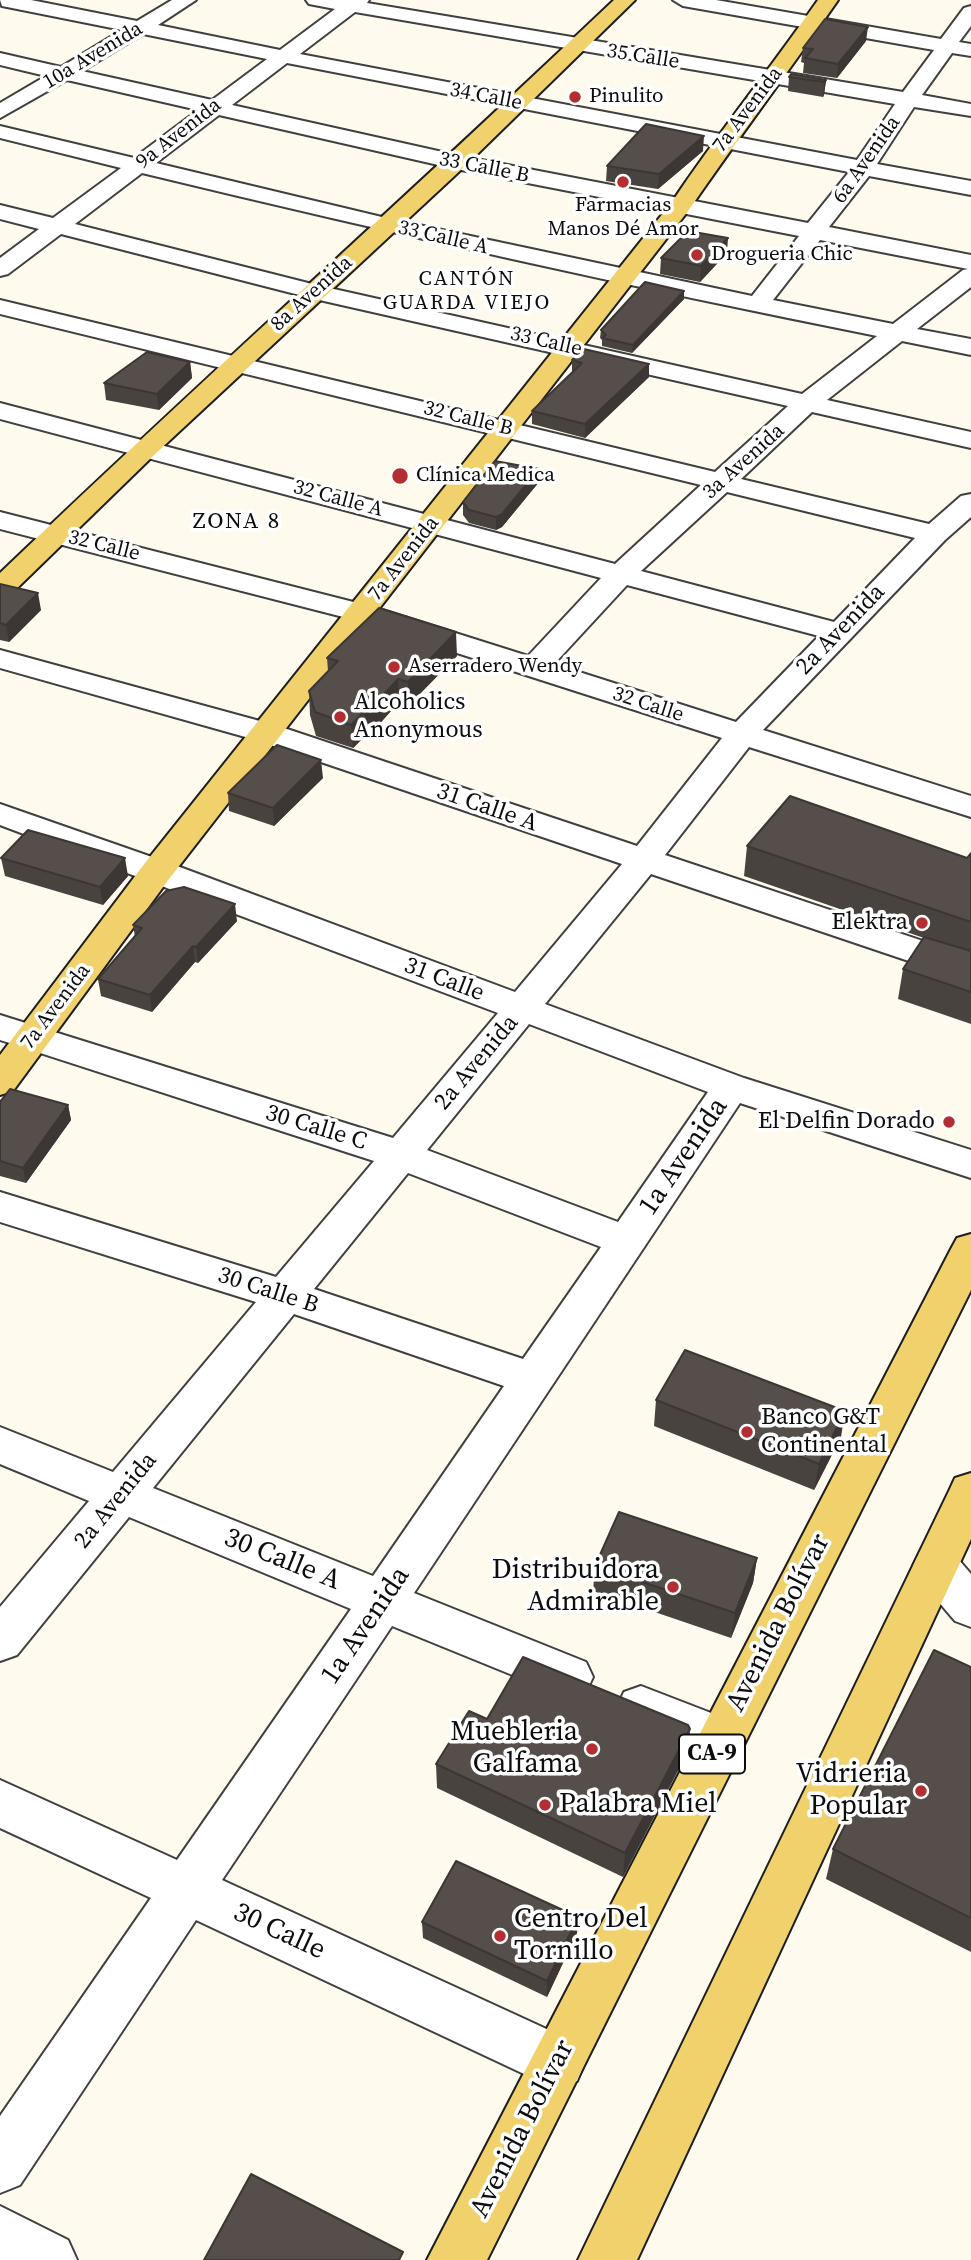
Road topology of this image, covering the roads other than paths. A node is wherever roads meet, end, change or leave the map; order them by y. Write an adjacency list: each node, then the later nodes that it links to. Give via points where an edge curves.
1 (2, 0): 9 (street, 34 Calle)
2 (186, 0): 9 (street, 10a Avenida)
3 (316, 0): 6 (street, 35 Calle)
4 (625, 0): 10 (main road, 8a Avenida)
5 (682, 0): 7 (street)
6 (354, 3): 10 (street, 35 Calle); 13 (street, 9a Avenida)
7 (819, 11): 11 (street); 16 (main road, 7a Avenida)
8 (971, 12): 11 (street, 6a Avenida)
9 (144, 26): 13 (street, 34 Calle); 15 (street, 10a Avenida)
10 (576, 46): 16 (street, 35 Calle); 18 (main road, 8a Avenida)
11 (946, 46): 12 (street); 17 (street, 6a Avenida)
12 (971, 50)
13 (282, 55): 18 (street, 34 Calle); 19 (street, 9a Avenida)
14 (0, 59): 15 (street, 33 Calle B)
15 (64, 74): 19 (street, 33 Calle B); 21 (street, 10a Avenida)
16 (774, 78): 17 (street, 35 Calle); 23 (main road, 7a Avenida)
17 (909, 97): 20 (street, 35 Calle); 26 (street, 6a Avenida)
18 (515, 103): 23 (street, 34 Calle); 24 (main road, 8a Avenida)
19 (211, 108): 24 (street, 33 Calle B); 25 (street, 9a Avenida)
20 (971, 110)
21 (0, 111)
22 (0, 132): 25 (street, 33 Calle A)
23 (723, 142): 26 (street, 34 Calle); 28 (main road, 7a Avenida)
24 (456, 162): 28 (street, 33 Calle B); 31 (main road, 8a Avenida)
25 (139, 166): 30 (street, 9a Avenida); 31 (street, 33 Calle A)
26 (864, 167): 27 (street, 34 Calle); 32 (street, 6a Avenida)
27 (971, 188)
28 (680, 206): 32 (street, 33 Calle B); 36 (main road, 7a Avenida)
29 (0, 212): 30 (street, 33 Calle)
30 (58, 225): 34 (street, 9a Avenida); 37 (street, 33 Calle)
31 (386, 225): 36 (street, 33 Calle A); 37 (main road, 8a Avenida)
32 (816, 232): 33 (street, 33 Calle B); 38 (street, 6a Avenida)
33 (971, 262)
34 (0, 269)
35 (971, 275): 40 (street, 3a Avenida)
36 (624, 278): 38 (street, 33 Calle A); 41 (main road, 7a Avenida)
37 (315, 292): 41 (street, 33 Calle); 43 (main road, 8a Avenida)
38 (758, 304): 40 (street, 33 Calle A)
39 (0, 307): 43 (street, 32 Calle B)
40 (897, 332): 42 (street, 33 Calle A); 44 (street, 3a Avenida)
41 (570, 347): 44 (street, 33 Calle); 46 (main road, 7a Avenida)
42 (971, 347)
43 (235, 363): 46 (street, 32 Calle B); 48 (main road, 8a Avenida)
44 (808, 402): 47 (street, 33 Calle); 49 (street, 3a Avenida)
45 (0, 411): 48 (street, 32 Calle A)
46 (506, 428): 49 (street, 32 Calle B); 52 (main road, 7a Avenida)
47 (971, 440)
48 (144, 449): 52 (street, 32 Calle A); 53 (main road, 8a Avenida)
49 (723, 481): 54 (street, 32 Calle B); 55 (street, 3a Avenida)
50 (971, 502): 54 (street, 2a Avenida)
51 (0, 520): 53 (street, 32 Calle)
52 (431, 524): 55 (street, 32 Calle A); 57 (main road, 7a Avenida)
53 (58, 534): 56 (main road, 8a Avenida); 57 (street, 32 Calle)
54 (935, 534): 58 (street, 2a Avenida)
55 (621, 574): 58 (street, 32 Calle A); 60 (street, 3a Avenida)
56 (0, 589)
57 (362, 612): 60 (street, 32 Calle); 61 (main road, 7a Avenida)
58 (838, 632): 62 (street, 2a Avenida)
59 (0, 659): 61 (street, 31 Calle A)
60 (534, 668): 62 (street, 32 Calle)
61 (267, 733): 65 (street, 31 Calle A); 66 (main road, 7a Avenida)
62 (740, 734): 63 (street, 32 Calle); 65 (street, 2a Avenida)
63 (971, 807)
64 (0, 814): 66 (street, 31 Calle)
65 (643, 861): 67 (street, 31 Calle A); 68 (street, 2a Avenida)
66 (158, 870): 68 (street, 31 Calle); 69 (main road, 7a Avenida)
67 (971, 970)
68 (521, 1010): 71 (street, 31 Calle); 72 (street, 2a Avenida)
69 (16, 1033): 70 (main road, 7a Avenida); 72 (street, 30 Calle C)
70 (0, 1082)
71 (731, 1087): 73 (street, 31 Calle); 75 (street, 1a Avenida)
72 (401, 1154): 75 (street, 30 Calle C); 77 (street, 2a Avenida)
73 (971, 1164)
74 (0, 1208): 77 (street, 30 Calle B)
75 (627, 1241): 78 (street, 1a Avenida)
76 (971, 1249): 86 (main road, Avenida Bolívar / CA-9)
77 (285, 1296): 78 (street, 30 Calle B); 81 (street, 2a Avenida)
78 (533, 1379): 83 (street, 1a Avenida)
79 (0, 1445): 81 (street, 30 Calle A)
80 (971, 1491): 82 (main road)
81 (121, 1493): 83 (street, 30 Calle A); 85 (street, 2a Avenida)
82 (936, 1566): 84 (street); 94 (main road)
83 (383, 1601): 86 (street, 30 Calle A); 88 (street, 1a Avenida)
84 (971, 1607)
85 (0, 1641)
86 (720, 1739): 89 (main road, Avenida Bolívar / CA-9)
87 (0, 1803): 88 (street, 30 Calle)
88 (187, 1889): 89 (street, 30 Calle); 90 (street, 1a Avenida)
89 (558, 2062): 93 (main road, Avenida Bolívar / CA-9)
90 (0, 2165)
91 (0, 2235): 92 (street)
92 (48, 2260)
93 (456, 2260)
94 (607, 2260)

